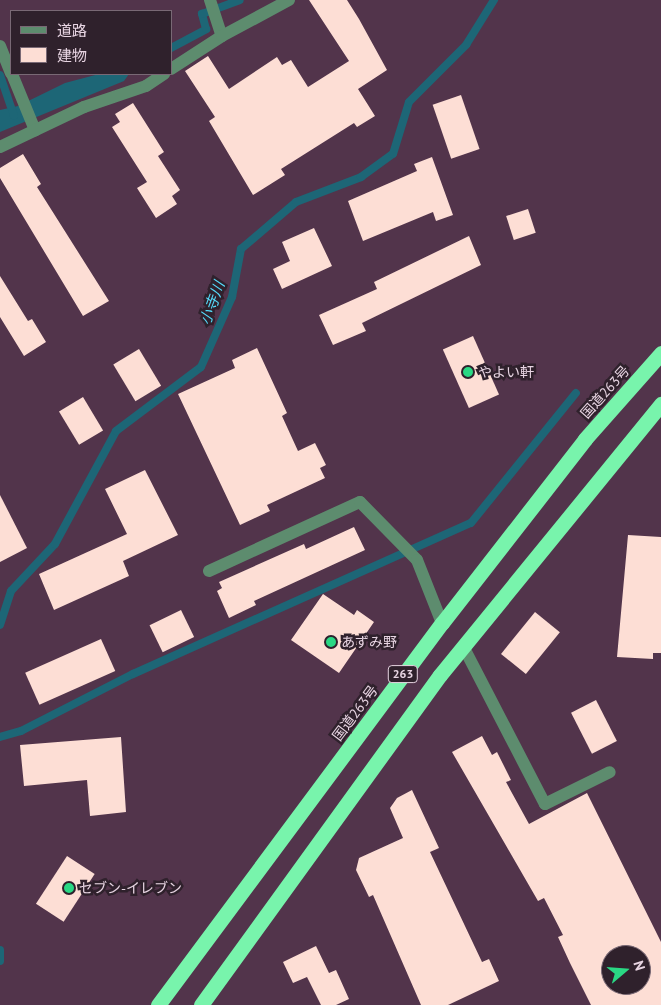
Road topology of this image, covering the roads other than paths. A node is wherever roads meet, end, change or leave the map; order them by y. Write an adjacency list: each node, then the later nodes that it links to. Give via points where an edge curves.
1 (289, 0): 3 (street)
2 (210, 2): 3 (street)
3 (222, 36): 6 (street)
4 (0, 46): 5 (street)
5 (10, 68)
6 (172, 68)
7 (13, 75): 9 (street)
8 (162, 75): 9 (street, via 146,86)
9 (35, 130): 10 (street)
10 (0, 147)
11 (661, 353): 14 (highway, 国道263号 / 263, via 585,439)
12 (661, 404): 15 (highway, 263)
13 (209, 571): 14 (street, via 360,502 398,537 417,560)
14 (442, 623): 17 (highway, 国道263号 / 263)
15 (463, 646): 16 (street, via 545,804); 18 (highway, 263)
16 (610, 772)
17 (158, 1005)
18 (200, 1005)

